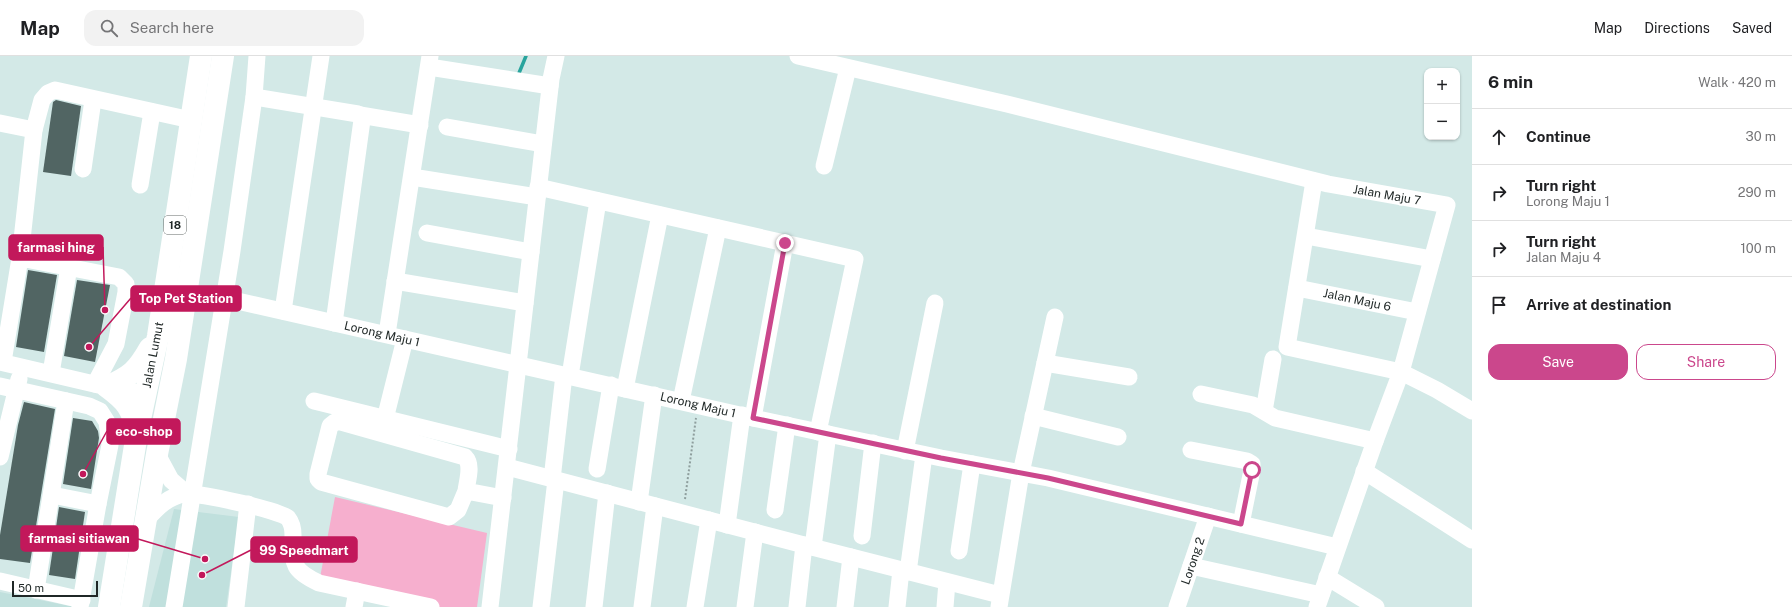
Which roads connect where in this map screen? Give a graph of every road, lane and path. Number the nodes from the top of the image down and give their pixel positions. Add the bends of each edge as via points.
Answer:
1 (223, 56) edge
2 (257, 56) edge
3 (321, 56) edge
4 (556, 56) edge
5 (798, 56) edge
6 (199, 58) edge
7 (430, 62) edge
8 (848, 68) junction
9 (550, 86) junction
10 (254, 97) junction
11 (93, 100) junction
12 (313, 106) junction
13 (152, 112) junction
14 (360, 116) junction
15 (191, 120) junction
16 (0, 123) edge
17 (420, 125) junction
18 (447, 127) dead end
19 (34, 130) junction
20 (543, 144) junction
21 (824, 166) dead end
22 (82, 169) dead end
23 (412, 177) junction
24 (1321, 183) junction
25 (140, 185) dead end
26 (538, 192) junction
27 (598, 201) junction
28 (660, 215) junction
29 (718, 228) junction
30 (426, 233) dead end
31 (1306, 236) junction
32 (785, 243) junction
33 (531, 252) junction
34 (20, 258) junction
35 (1432, 259) junction
36 (69, 267) junction
37 (395, 281) junction
38 (1297, 288) junction
39 (224, 298) junction
40 (525, 303) junction
41 (935, 303) dead end
42 (283, 311) junction
43 (1417, 312) junction
44 (1055, 317) dead end
45 (334, 323) junction
46 (387, 334) junction
47 (158, 336) junction
48 (405, 339) junction
49 (176, 359) junction
50 (1273, 359) dead end
51 (1, 362) edge
52 (1045, 363) junction
53 (518, 364) junction
54 (22, 367) junction
55 (1401, 372) junction
56 (51, 373) junction
57 (567, 376) junction
58 (1129, 377) dead end
59 (101, 385) junction
60 (0, 386) edge
61 (618, 387) junction
62 (16, 390) junction
63 (145, 394) junction
64 (1201, 394) dead end
65 (654, 395) junction
66 (66, 401) junction
67 (314, 401) dead end
68 (690, 403) junction
69 (1264, 411) junction
70 (1472, 411) edge
71 (1033, 416) junction
72 (748, 417) junction
73 (385, 419) junction
74 (787, 425) junction
75 (137, 433) junction
76 (823, 433) junction
77 (1118, 437) dead end
78 (1375, 441) junction
79 (873, 444) junction
80 (159, 445) junction
81 (509, 449) junction
82 (905, 450) junction
83 (1190, 450) dead end
84 (0, 453) edge
85 (924, 454) junction
86 (972, 464) junction
87 (507, 467) junction
88 (596, 469) dead end
89 (1364, 471) junction
90 (1020, 473) junction
91 (554, 479) junction
92 (466, 491) junction
93 (607, 493) junction
94 (189, 494) junction
95 (52, 495) junction
96 (504, 498) junction
97 (98, 504) junction
98 (248, 504) junction
99 (647, 504) junction
100 (775, 510) dead end
101 (683, 514) junction
102 (1208, 516) junction
103 (146, 520) junction
104 (709, 520) junction
105 (1241, 524) junction
106 (727, 525) junction
107 (755, 532) junction
108 (862, 536) dead end
109 (1472, 540) edge
110 (808, 546) junction
111 (1337, 547) junction
112 (959, 551) dead end
113 (851, 557) junction
114 (1191, 566) junction
115 (904, 571) junction
116 (1327, 577) junction
117 (136, 580) junction
118 (0, 581) edge
119 (947, 582) junction
120 (36, 590) junction
121 (356, 599) edge
122 (999, 601) edge
123 (1319, 601) edge
124 (81, 603) edge
125 (1181, 606) edge
126 (109, 607) edge
127 (126, 607) edge
128 (131, 607) edge
129 (174, 607) edge
130 (236, 607) edge
131 (431, 607) edge
132 (490, 607) edge
133 (541, 607) edge
134 (594, 607) edge
135 (642, 607) edge
136 (695, 607) edge
137 (745, 607) edge
138 (797, 607) edge
139 (845, 607) edge
140 (897, 607) edge
141 (945, 607) edge
142 (1376, 607) edge

1 - 49 main road, Jalan Lumut / 18
2 - 10 street
3 - 12 street
4 - 9 street
5 - 8 street, Jalan Maju 7
6 - 15 main road, Jalan Lumut / 18
7 - 9 street
7 - 17 street
8 - 21 street
8 - 24 street, Jalan Maju 7 via 1007,104
9 - 20 street
10 - 12 street
10 - 39 street
11 - 13 street
11 - 19 street via 55,90 48,93 42,100
11 - 22 street
12 - 14 street
12 - 42 street
13 - 15 street
13 - 25 street
14 - 17 street
14 - 45 street via 362,120
15 - 47 main road, Jalan Lumut / 18
16 - 19 street
17 - 23 street
18 - 20 street
19 - 34 street
20 - 26 street
23 - 26 street
23 - 37 street
24 - 31 street
24 - 35 street, Jalan Maju 7 via 1447,205
26 - 27 street
26 - 33 street
27 - 28 street
27 - 57 street
28 - 29 street
28 - 61 street
29 - 32 street
29 - 68 street
30 - 33 street
31 - 35 street
31 - 38 street
32 - 72 street
32 - 76 street via 855,259
33 - 40 street
34 - 36 street
34 - 51 street
35 - 43 street
36 - 56 street
36 - 59 street via 119,277 126,284 116,344
37 - 40 street
37 - 46 street
38 - 43 street, Jalan Maju 6
38 - 55 street via 1287,347
39 - 42 street, Lorong Maju 1
39 - 94 street
40 - 53 street
41 - 82 street
42 - 45 street, Lorong Maju 1
43 - 55 street
44 - 52 street
45 - 46 street, Lorong Maju 1
46 - 48 street, Lorong Maju 1
47 - 59 main road via 131,375
47 - 63 main road, Jalan Lumut / 18
48 - 53 street, Lorong Maju 1
48 - 73 street
49 - 63 main road via 163,382
49 - 80 main road, Jalan Lumut / 18
50 - 69 street
51 - 54 street
52 - 58 street
52 - 71 street
53 - 57 street, Lorong Maju 1
53 - 81 street
54 - 56 street
54 - 62 street
55 - 70 street
55 - 78 street
56 - 59 street
57 - 61 street, Lorong Maju 1
57 - 91 street
59 - 63 street
59 - 75 main road via 129,406
60 - 62 street
61 - 65 street, Lorong Maju 1
61 - 88 street
62 - 66 street
62 - 84 street
63 - 75 main road, Jalan Lumut / 18
63 - 80 main road via 155,406 160,422
64 - 69 street via 1253,405
65 - 68 street, Lorong Maju 1
65 - 99 street
66 - 95 street
66 - 97 street via 100,411 107,422 110,444
67 - 73 street
68 - 72 street, Lorong Maju 1
68 - 101 path
69 - 78 street via 1275,418
71 - 77 street
71 - 90 street
72 - 74 street, Lorong Maju 1
72 - 106 street
73 - 81 street
74 - 76 street, Lorong Maju 1
74 - 100 street
75 - 126 main road, Jalan Lumut / 18
76 - 79 street, Lorong Maju 1
76 - 110 street
78 - 89 street
79 - 82 street, Lorong Maju 1
79 - 108 street
80 - 94 street via 171,480
80 - 103 main road, Jalan Lumut / 18
81 - 87 street
82 - 85 street, Lorong Maju 1
83 - 105 street via 1252,464
85 - 86 street, Lorong Maju 1
85 - 115 street
86 - 90 street, Lorong Maju 1
86 - 112 street
87 - 91 street
87 - 96 street
89 - 109 street
89 - 111 street
90 - 102 street, Lorong Maju 1
90 - 122 street
91 - 93 street
91 - 133 street
92 - 92 street via 469,468 465,457 341,422 335,422 330,426 318,474 321,482 449,517 458,510
92 - 96 street
93 - 99 street
93 - 134 street
94 - 98 street
94 - 103 street via 165,501
94 - 129 street
95 - 97 street
95 - 120 street
96 - 132 street
97 - 124 street
98 - 121 street via 288,516 292,525 294,560 303,576
98 - 130 street
99 - 101 street
99 - 135 street
101 - 104 street
102 - 105 street, Lorong Maju 1
102 - 114 street, Lorong 2
103 - 117 main road, Jalan Lumut / 18
104 - 106 street
104 - 136 street
105 - 111 street, Lorong Maju 1
106 - 107 street
107 - 110 street
107 - 137 street
110 - 113 street
110 - 138 street
111 - 116 street
113 - 115 street
113 - 139 street
114 - 123 street
114 - 125 street, Lorong 2
115 - 119 street
115 - 140 street
116 - 123 street
116 - 142 street
117 - 127 main road via 133,595
117 - 128 main road, Jalan Lumut / 18
118 - 120 street
119 - 122 street
119 - 141 street
120 - 124 street
121 - 131 street

